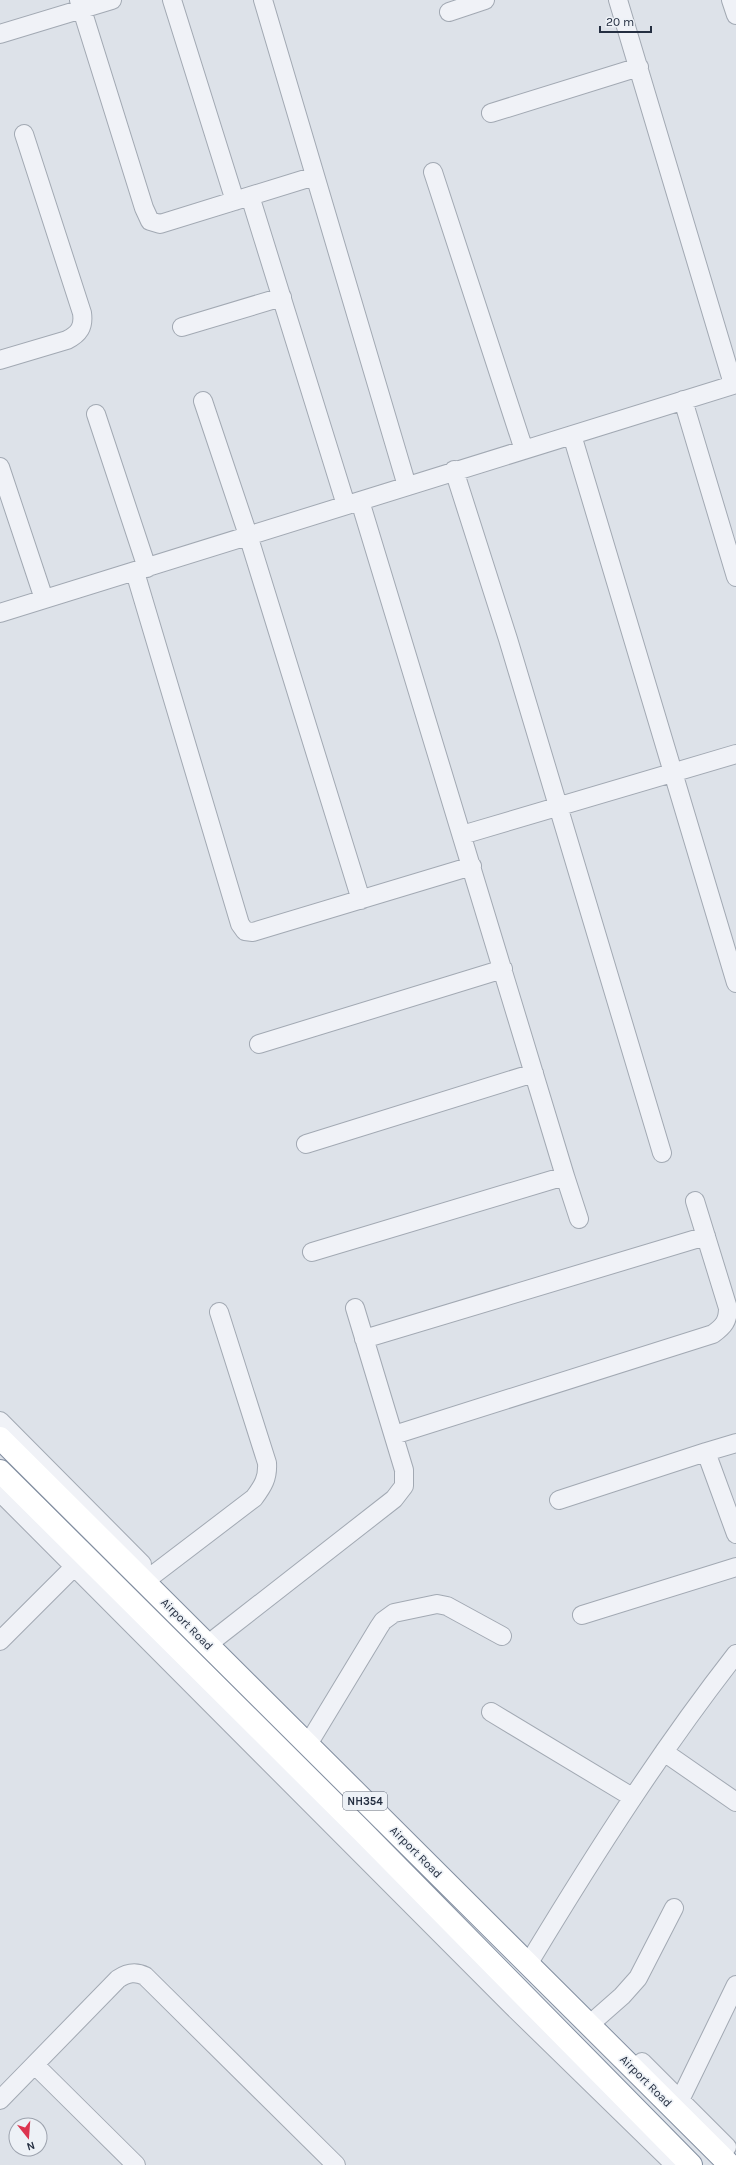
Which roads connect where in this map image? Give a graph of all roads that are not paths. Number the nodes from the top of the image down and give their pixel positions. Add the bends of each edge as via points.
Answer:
1 (112, 0) edge
2 (172, 0) edge
3 (263, 0) edge
4 (485, 0) edge
5 (618, 0) edge
6 (731, 0) edge
7 (81, 5) edge
8 (449, 12) dead end
9 (736, 15) edge
10 (0, 34) edge
11 (639, 67) junction
12 (491, 113) dead end
13 (24, 134) dead end
14 (433, 172) dead end
15 (315, 176) junction
16 (243, 198) junction
17 (282, 297) junction
18 (182, 327) dead end
19 (0, 360) edge
20 (735, 384) edge
21 (683, 400) junction
22 (203, 401) dead end
23 (96, 414) dead end
24 (572, 435) junction
25 (524, 450) junction
26 (0, 467) edge
27 (454, 470) junction
28 (407, 486) junction
29 (353, 503) junction
30 (248, 535) junction
31 (141, 570) junction
32 (736, 577) edge
33 (44, 599) junction
34 (0, 613) edge
35 (736, 754) edge
36 (671, 772) junction
37 (558, 806) junction
38 (462, 835) junction
39 (472, 866) junction
40 (361, 900) junction
41 (503, 968) junction
42 (736, 983) edge
43 (259, 1044) dead end
44 (534, 1073) junction
45 (306, 1144) dead end
46 (662, 1153) dead end
47 (566, 1176) junction
48 (696, 1201) dead end
49 (580, 1219) dead end
50 (706, 1236) junction
51 (312, 1252) dead end
52 (355, 1308) dead end
53 (219, 1312) dead end
54 (364, 1339) junction
55 (0, 1421) edge
56 (394, 1435) junction
57 (0, 1438) edge
58 (736, 1443) edge
59 (706, 1452) junction
60 (0, 1471) edge
61 (0, 1492) edge
62 (559, 1500) dead end
63 (736, 1534) edge
64 (80, 1561) junction
65 (736, 1567) edge
66 (153, 1575) junction
67 (582, 1615) dead end
68 (502, 1636) dead end
69 (216, 1638) junction
70 (0, 1641) edge
71 (736, 1654) edge
72 (491, 1712) dead end
73 (312, 1736) junction
74 (664, 1752) junction
75 (632, 1797) junction
76 (736, 1802) edge
77 (674, 1908) dead end
78 (533, 1956) junction
79 (736, 1985) edge
80 (597, 2018) junction
81 (35, 2065) junction
82 (0, 2100) edge
83 (677, 2105) junction
84 (658, 2140) junction
85 (736, 2156) edge
86 (136, 2165) edge
87 (336, 2165) edge
88 (675, 2165) edge
89 (691, 2165) edge
90 (730, 2165) edge

1 - 7 street
2 - 16 street
3 - 15 street
4 - 8 street
5 - 11 street
6 - 9 street
7 - 10 street
7 - 16 street via 150,222 160,224
11 - 12 street
11 - 20 street
13 - 19 street via 83,322 76,336
14 - 25 street
15 - 16 street
15 - 28 street
16 - 17 street
17 - 18 street
17 - 29 street
20 - 21 street
21 - 24 street
21 - 32 street
22 - 30 street
23 - 31 street
24 - 25 street
24 - 36 street
25 - 27 street
26 - 33 street
27 - 28 street
27 - 37 street
28 - 29 street
29 - 30 street
29 - 38 street
30 - 31 street
30 - 40 street
31 - 33 street
31 - 40 street via 242,928 253,932
33 - 34 street
35 - 36 street
36 - 37 street
36 - 42 street
37 - 38 street
37 - 46 street
38 - 39 street
39 - 40 street
39 - 41 street
41 - 43 street
41 - 44 street
44 - 45 street
44 - 47 street
47 - 49 street
47 - 51 street
48 - 50 street
50 - 54 street
50 - 56 street via 728,1308 728,1318 723,1327 713,1334
52 - 54 street
53 - 66 street via 268,1473 254,1498
54 - 56 street
55 - 66 street
56 - 69 street via 405,1478 400,1493
57 - 83 highway, Airport Road / NH354
58 - 59 street
59 - 62 street
59 - 63 street
60 - 64 highway, Airport Road / NH354
61 - 64 street
64 - 70 street
64 - 84 highway, Airport Road / NH354 via 361,1830
65 - 67 street
66 - 69 street
68 - 73 street via 442,1604 426,1605 389,1616 378,1627
69 - 73 street
71 - 74 street
72 - 75 street
73 - 78 street
74 - 75 street
74 - 76 street
75 - 78 street
77 - 80 street via 638,1978
78 - 80 street
79 - 83 street
80 - 83 street
81 - 82 street
81 - 86 street
81 - 87 street via 118,1979 138,1972 145,1976
83 - 84 highway
83 - 85 street
83 - 90 highway, Airport Road / NH354
84 - 88 street
84 - 89 highway, Airport Road / NH354

